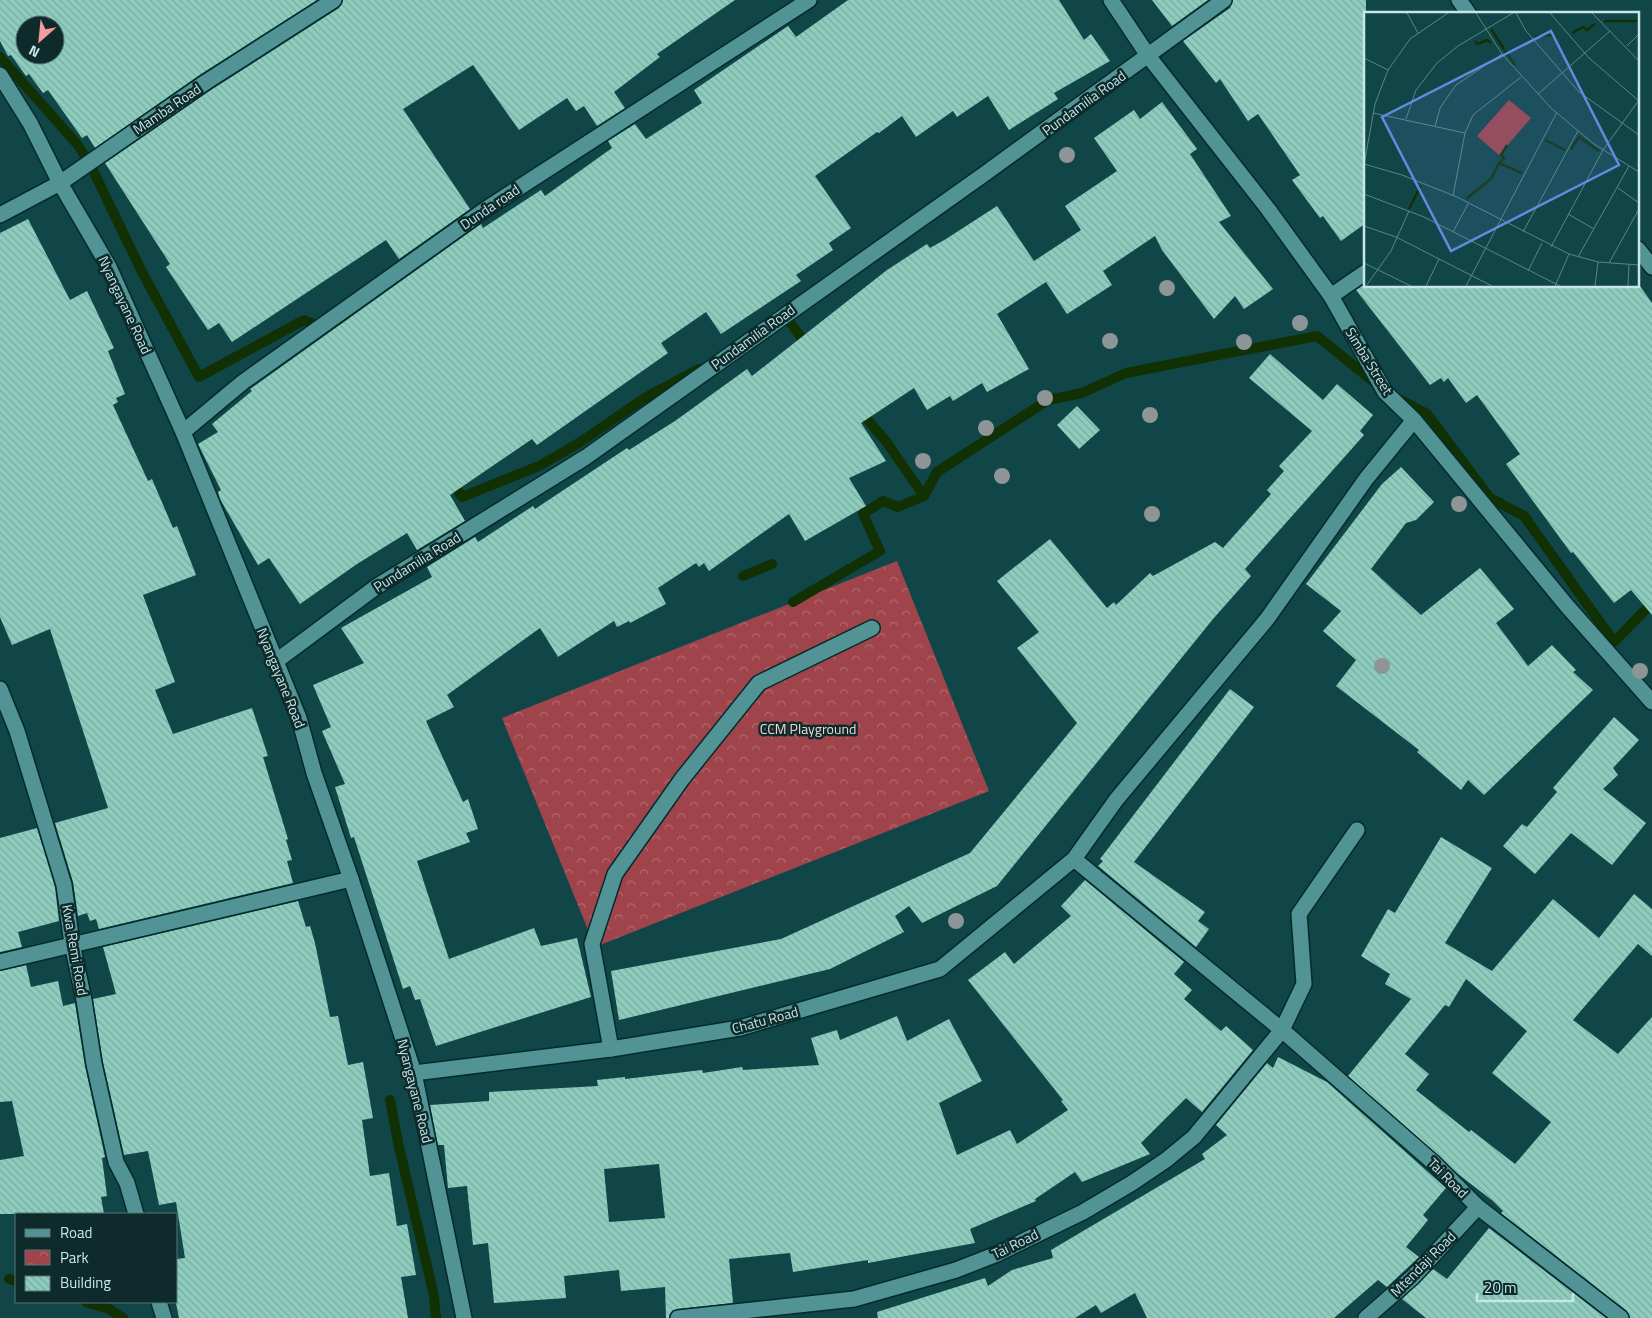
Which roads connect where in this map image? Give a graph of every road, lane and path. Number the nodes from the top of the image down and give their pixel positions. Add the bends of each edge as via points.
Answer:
1 (334, 0) edge
2 (809, 0) edge
3 (1111, 0) edge
4 (1224, 0) edge
5 (1459, 0) edge
6 (1468, 12) edge
7 (1149, 57) junction
8 (0, 75) edge
9 (60, 183) junction
10 (0, 215) edge
11 (1640, 251) edge
12 (1652, 267) edge
13 (1364, 273) edge
14 (1331, 296) junction
15 (1414, 420) junction
16 (183, 432) junction
17 (872, 628) dead end
18 (275, 662) junction
19 (0, 689) edge
20 (1652, 702) edge
21 (1357, 830) dead end
22 (1074, 860) junction
23 (351, 879) junction
24 (72, 944) junction
25 (0, 962) edge
26 (1282, 1030) junction
27 (610, 1049) junction
28 (414, 1074) junction
29 (1478, 1207) junction
30 (136, 1213) edge
31 (160, 1303) edge
32 (164, 1318) edge
33 (464, 1318) edge
34 (678, 1318) edge
35 (1366, 1318) edge
36 (1621, 1318) edge

1 - 9 street, Mamba Road via 206,82
2 - 16 street, Dunda road via 470,220 243,382
3 - 7 street, Simba Street
4 - 7 street, Pundamilia Road
5 - 6 street
7 - 14 street, Simba Street via 1268,209
7 - 18 street, Pundamilia Road via 586,457 376,587
8 - 9 street, Nyangayane Road via 30,123
9 - 10 street, Mamba Road
9 - 16 street, Nyangayane Road via 109,267
11 - 12 street
13 - 14 street
14 - 15 street, Simba Street via 1386,392
15 - 20 street, Simba Street via 1566,606
15 - 22 street, Chatu Road via 1366,478 1267,619 1116,800
16 - 18 street, Nyangayane Road
17 - 27 street via 759,683 682,779 615,874 592,944
18 - 23 street, Nyangayane Road via 299,718 314,773
19 - 24 street, Kwa Remi Road via 53,842 64,884
21 - 26 street via 1300,914 1304,984
22 - 26 street, Tai Road
22 - 27 street, Chatu Road via 940,969 740,1028
23 - 24 street
23 - 28 street, Nyangayane Road
24 - 25 street
24 - 30 street, Kwa Remi Road via 116,1162 127,1182
26 - 29 street, Tai Road via 1435,1164
26 - 34 street, Tai Road via 1194,1137 1166,1160 1083,1212 997,1254 916,1283 854,1299
27 - 28 street, Chatu Road
28 - 33 street, Nyangayane Road
29 - 35 street, Mtendaji Road via 1413,1277
29 - 36 street, Tai Road
31 - 32 street

